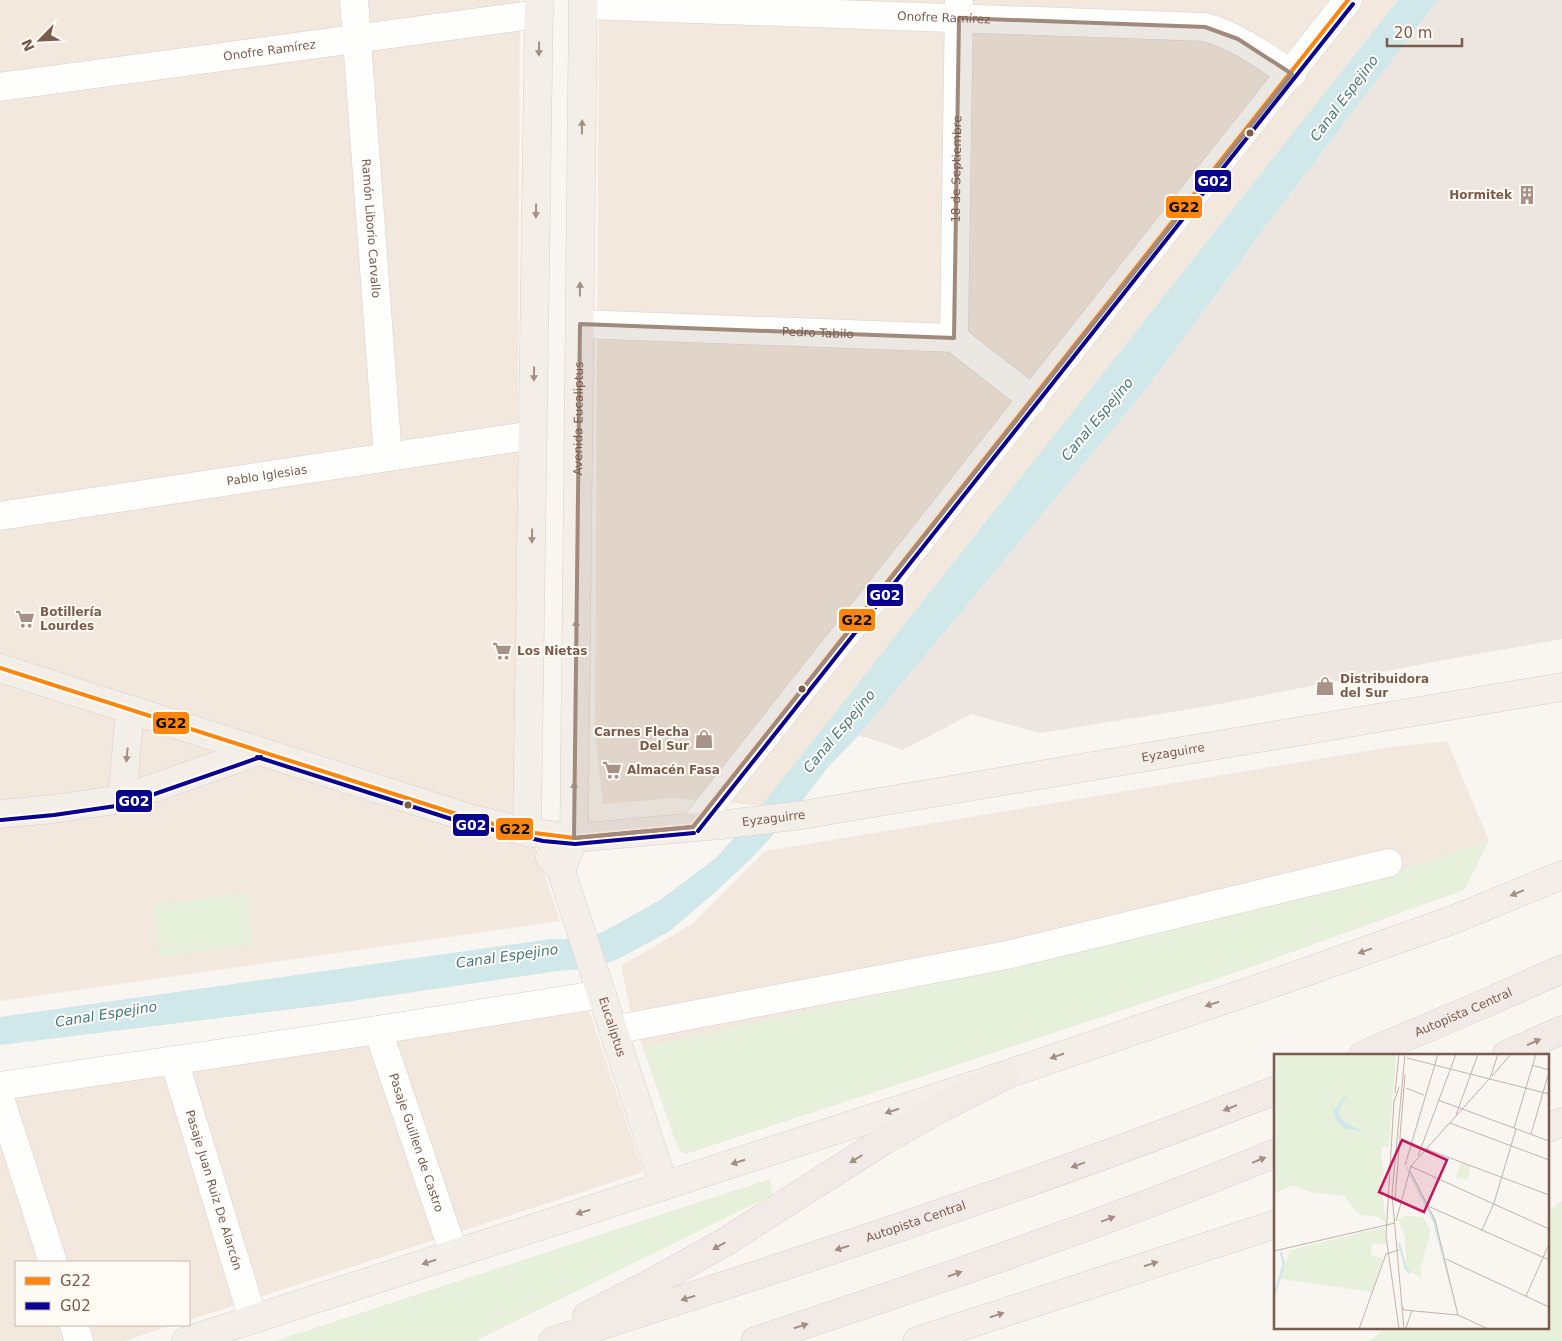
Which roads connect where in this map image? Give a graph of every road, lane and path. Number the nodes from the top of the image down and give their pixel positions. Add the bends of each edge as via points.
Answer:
1 (354, 0) edge
2 (1348, 0) edge
3 (583, 2) edge
4 (539, 7) edge
5 (959, 9) edge
6 (357, 38) junction
7 (1292, 74) junction
8 (0, 87) edge
9 (580, 324) junction
10 (954, 338) junction
11 (1033, 400) junction
12 (533, 435) junction
13 (388, 457) junction
14 (0, 516) edge
15 (0, 668) edge
16 (1562, 687) edge
17 (130, 710) junction
18 (258, 751) junction
19 (122, 799) junction
20 (0, 814) edge
21 (693, 828) junction
22 (527, 832) junction
23 (574, 838) junction
24 (1388, 863) dead end
25 (562, 870) junction
26 (1562, 874) edge
27 (1562, 969) edge
28 (599, 985) junction
29 (378, 1030) junction
30 (613, 1030) junction
31 (1562, 1030) edge
32 (1365, 1054) edge
33 (1508, 1054) edge
34 (174, 1060) junction
35 (1005, 1075) junction
36 (0, 1086) edge
37 (1274, 1091) edge
38 (0, 1098) edge
39 (1562, 1122) edge
40 (1550, 1127) edge
41 (1274, 1154) edge
42 (664, 1186) junction
43 (1274, 1225) edge
44 (454, 1254) junction
45 (53, 1261) edge
46 (253, 1319) junction
47 (74, 1326) edge
48 (79, 1341) edge
49 (186, 1341) edge
50 (534, 1341) edge
51 (553, 1341) edge
52 (755, 1341) edge
53 (917, 1341) edge

1 - 6 street, Ramón Liborio Carvallo
2 - 7 street
3 - 5 street, Onofre Ramírez
9 -> 3 main road, Avenida Eucaliptus
4 - 6 street, Onofre Ramírez
4 -> 12 main road
5 - 7 street, Onofre Ramírez via 1205,26 1238,39
5 - 10 street, 18 de Septiembre
6 - 8 street, Onofre Ramírez
6 - 13 street, Ramón Liborio Carvallo
7 - 11 street
9 - 10 street, Pedro Tabilo
23 -> 9 main road, Avenida Eucaliptus
10 - 11 street
11 - 21 street
12 - 13 street, Pablo Iglesias
12 -> 22 main road
13 - 14 street, Pablo Iglesias
15 - 17 main road, Eyzaguirre
16 - 21 main road, Eyzaguirre via 802,815
17 - 18 main road, Eyzaguirre
17 -> 19 main road
18 - 19 main road
18 - 22 main road, Eyzaguirre via 469,818
19 - 20 main road
21 - 23 main road, Eyzaguirre
22 - 23 main road, Eyzaguirre
22 - 25 main road, Eucaliptus
23 - 25 main road
24 - 30 street via 1007,955
25 - 28 main road, Eucaliptus
26 -> 35 main road via 1455,919 1303,974
27 - 32 highway, Autopista Central
28 - 29 street
28 - 30 main road, Eucaliptus
29 - 34 street
29 - 44 street, Pasaje Guillen de Castro
30 - 42 main road, Eucaliptus
33 -> 31 highway
34 - 36 street
34 - 46 street, Pasaje Juan Ruiz De Alarcón
35 -> 42 main road
35 -> 50 highway via 883,1142 686,1265
37 -> 51 highway, Autopista Central via 1047,1177 912,1224
38 - 45 street
39 - 40 main road
52 -> 41 highway via 987,1263
42 -> 44 main road
53 -> 43 main road
44 -> 46 main road
46 - 49 main road
47 - 48 street

